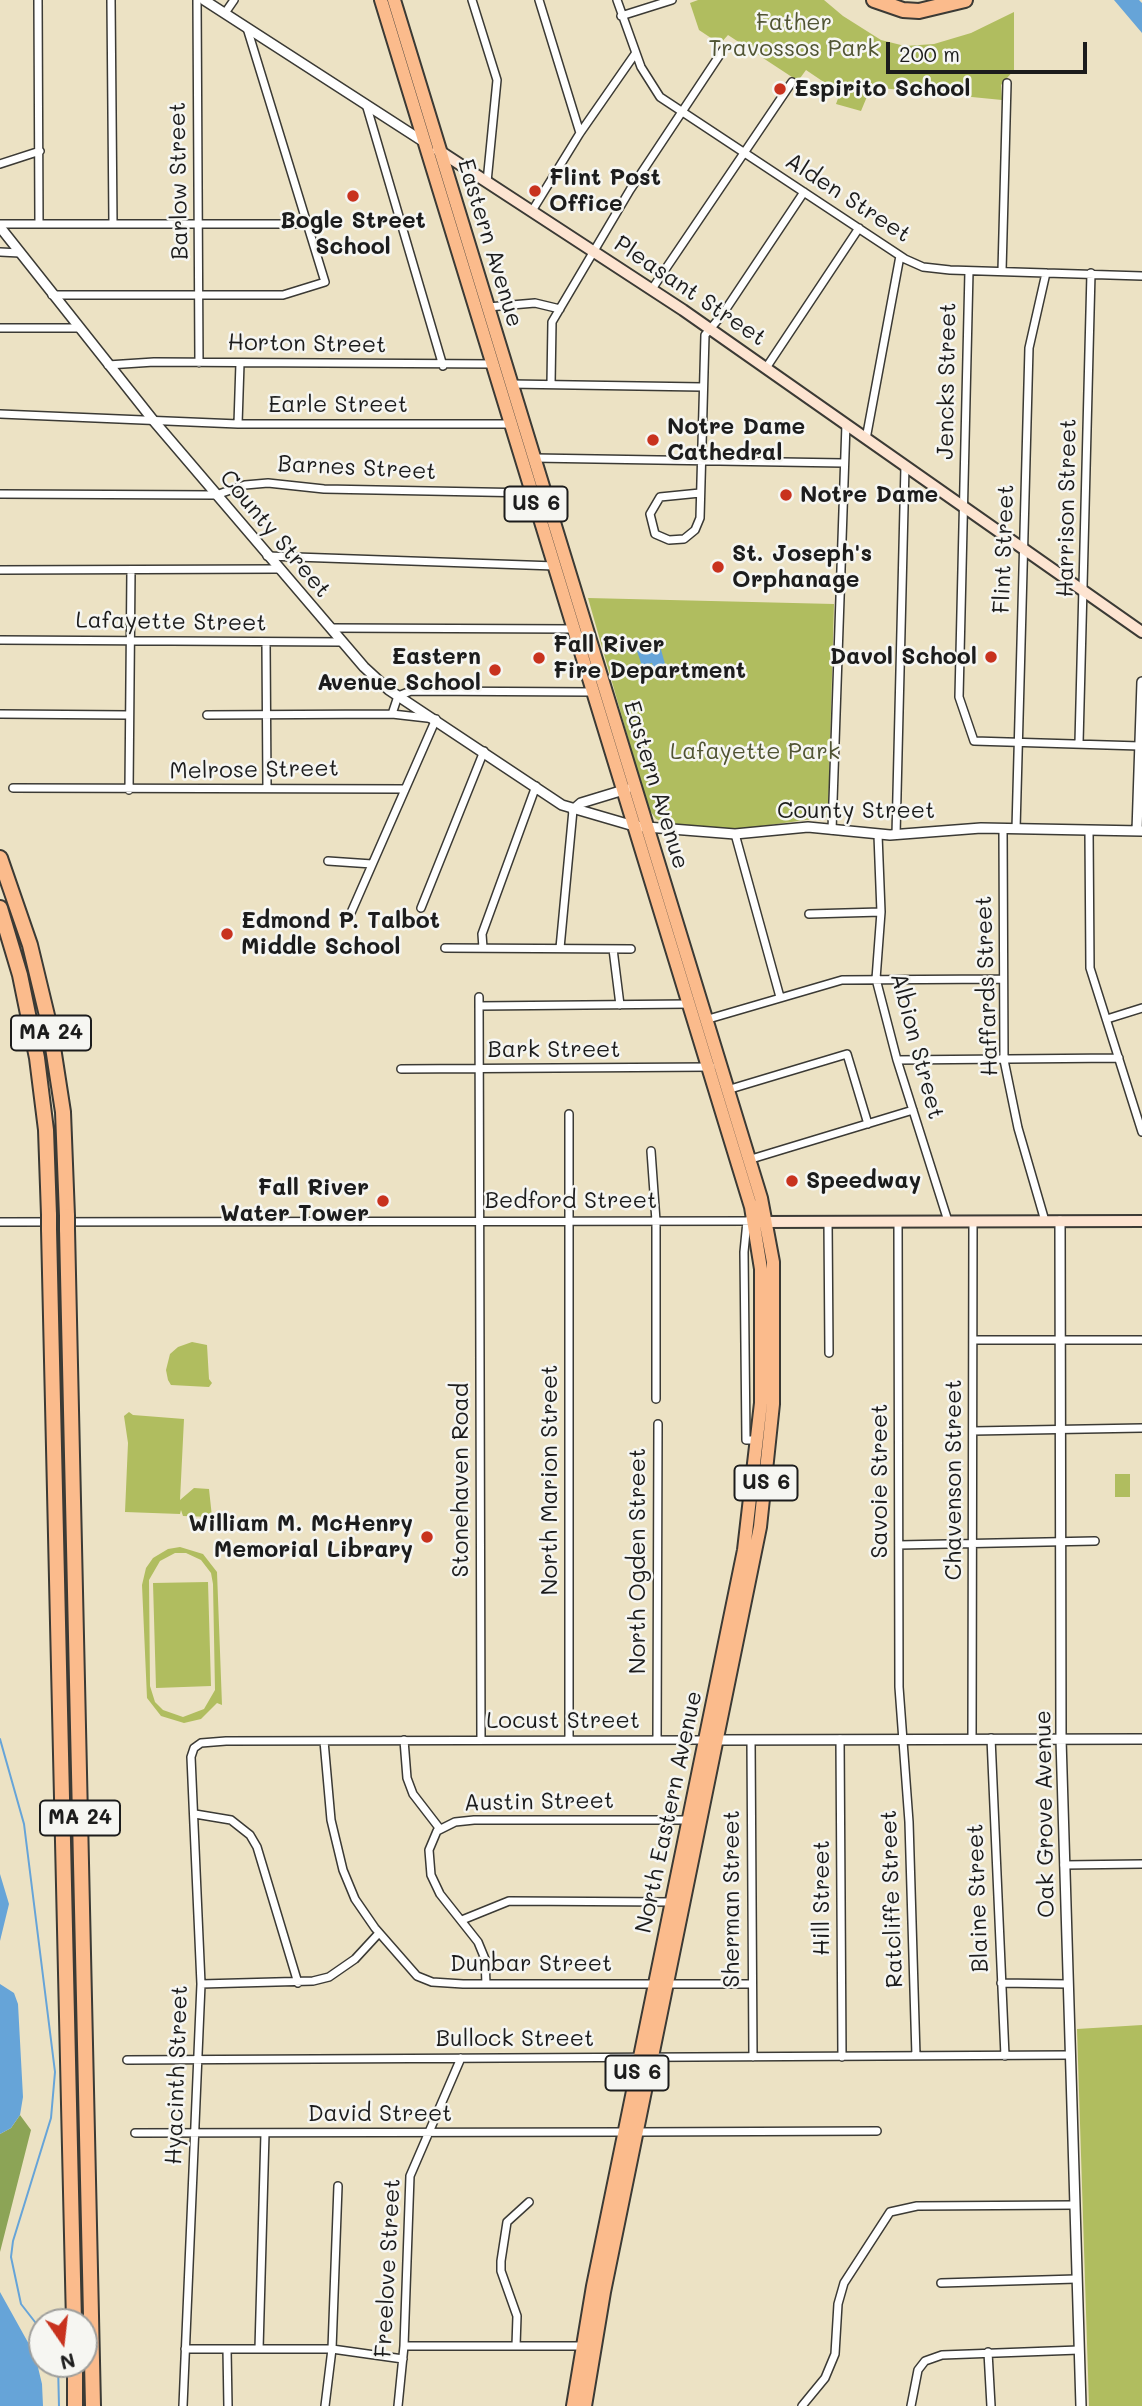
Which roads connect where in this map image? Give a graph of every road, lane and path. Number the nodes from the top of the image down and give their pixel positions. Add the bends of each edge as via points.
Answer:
1 (38, 0) edge
2 (111, 0) edge
3 (197, 0) edge
4 (204, 0) edge
5 (234, 0) edge
6 (381, 0) edge
7 (394, 0) edge
8 (472, 0) edge
9 (539, 0) edge
10 (617, 0) edge
11 (672, 0) edge
12 (874, 0) edge
13 (965, 0) edge
14 (225, 13) junction
15 (621, 16) junction
16 (247, 28) junction
17 (723, 50) dead end
18 (635, 54) junction
19 (792, 82) dead end
20 (1007, 83) dead end
21 (366, 104) junction
22 (682, 111) junction
23 (580, 133) junction
24 (424, 142) junction
25 (40, 151) junction
26 (440, 152) junction
27 (742, 152) junction
28 (0, 164) edge
29 (487, 182) junction
30 (804, 192) junction
31 (532, 211) junction
32 (39, 222) junction
33 (113, 223) junction
34 (197, 223) junction
35 (0, 225) edge
36 (306, 225) junction
37 (859, 228) junction
38 (594, 251) junction
39 (0, 253) edge
40 (20, 253) junction
41 (900, 256) junction
42 (969, 271) junction
43 (1002, 271) junction
44 (1046, 273) junction
45 (1091, 273) junction
46 (1142, 276) edge
47 (652, 289) junction
48 (52, 295) junction
49 (200, 295) junction
50 (488, 307) junction
51 (560, 309) junction
52 (0, 328) edge
53 (78, 328) junction
54 (710, 329) junction
55 (200, 363) junction
56 (240, 363) junction
57 (499, 363) junction
58 (108, 365) junction
59 (443, 366) junction
60 (766, 368) junction
61 (551, 384) junction
62 (506, 385) junction
63 (702, 387) junction
64 (0, 414) edge
65 (153, 420) junction
66 (517, 423) junction
67 (238, 424) junction
68 (846, 424) junction
69 (866, 439) junction
70 (528, 459) junction
71 (700, 460) junction
72 (843, 463) junction
73 (905, 466) junction
74 (700, 493) junction
75 (0, 494) edge
76 (539, 494) junction
77 (216, 495) junction
78 (965, 508) junction
79 (1022, 548) junction
80 (266, 556) junction
81 (555, 566) junction
82 (278, 569) junction
83 (0, 570) edge
84 (131, 570) junction
85 (1084, 592) junction
86 (330, 628) junction
87 (574, 629) junction
88 (1142, 632) edge
89 (0, 640) edge
90 (129, 642) junction
91 (342, 642) junction
92 (266, 643) junction
93 (1142, 682) edge
94 (594, 692) junction
95 (398, 696) junction
96 (0, 714) edge
97 (392, 714) junction
98 (129, 715) junction
99 (207, 715) dead end
100 (266, 715) junction
101 (436, 719) junction
102 (1141, 740) edge
103 (1018, 741) junction
104 (1079, 743) junction
105 (484, 751) junction
106 (536, 786) junction
107 (13, 788) dead end
108 (267, 788) junction
109 (629, 788) junction
110 (404, 789) junction
111 (130, 790) junction
112 (1140, 798) edge
113 (573, 810) junction
114 (635, 826) junction
115 (648, 828) junction
116 (1003, 829) junction
117 (1016, 829) junction
118 (832, 830) junction
119 (1089, 831) junction
120 (1140, 831) edge
121 (735, 834) junction
122 (878, 835) junction
123 (896, 835) junction
124 (0, 858) edge
125 (328, 861) dead end
126 (372, 864) junction
127 (0, 908) edge
128 (421, 908) dead end
129 (881, 912) junction
130 (810, 914) dead end
131 (350, 915) dead end
132 (445, 947) dead end
133 (483, 948) junction
134 (560, 948) junction
135 (613, 949) junction
136 (631, 949) dead end
137 (876, 979) junction
138 (1002, 979) junction
139 (780, 997) junction
140 (695, 1003) junction
141 (620, 1005) junction
142 (1142, 1008) edge
143 (1108, 1019) junction
144 (700, 1021) junction
145 (1119, 1058) junction
146 (897, 1060) junction
147 (1004, 1060) junction
148 (714, 1066) junction
149 (401, 1069) dead end
150 (481, 1070) junction
151 (722, 1092) junction
152 (913, 1110) junction
153 (569, 1114) dead end
154 (868, 1124) junction
155 (1142, 1132) edge
156 (651, 1151) dead end
157 (743, 1162) junction
158 (569, 1221) junction
159 (948, 1221) junction
160 (973, 1221) junction
161 (1045, 1221) junction
162 (1060, 1221) junction
163 (0, 1222) edge
164 (482, 1222) junction
165 (656, 1222) junction
166 (757, 1222) junction
167 (828, 1222) junction
168 (898, 1222) junction
169 (1142, 1222) edge
170 (973, 1340) junction
171 (1059, 1340) junction
172 (1142, 1340) edge
173 (829, 1353) dead end
174 (656, 1399) dead end
175 (1142, 1420) edge
176 (658, 1424) dead end
177 (1058, 1428) junction
178 (1142, 1429) edge
179 (973, 1431) junction
180 (1096, 1541) dead end
181 (1059, 1542) junction
182 (973, 1544) junction
183 (899, 1545) junction
184 (972, 1738) junction
185 (991, 1738) junction
186 (481, 1739) junction
187 (840, 1739) junction
188 (1061, 1739) junction
189 (1142, 1739) edge
190 (404, 1740) junction
191 (569, 1740) junction
192 (657, 1740) junction
193 (711, 1740) junction
194 (751, 1740) junction
195 (905, 1740) junction
196 (324, 1741) junction
197 (195, 1747) joint
198 (195, 1814) junction
199 (689, 1820) junction
200 (440, 1829) junction
201 (1142, 1864) edge
202 (1065, 1865) junction
203 (672, 1902) junction
204 (462, 1920) junction
205 (379, 1933) junction
206 (298, 1983) junction
207 (1000, 1983) junction
208 (201, 1984) junction
209 (486, 1984) junction
210 (661, 1984) junction
211 (752, 1984) junction
212 (1068, 1984) junction
213 (1070, 2055) junction
214 (916, 2056) junction
215 (1005, 2056) junction
216 (753, 2057) junction
217 (842, 2057) junction
218 (461, 2058) junction
219 (646, 2058) junction
220 (127, 2060) dead end
221 (197, 2060) junction
222 (877, 2131) dead end
223 (194, 2132) junction
224 (631, 2132) junction
225 (135, 2133) dead end
226 (265, 2133) junction
227 (428, 2133) junction
228 (338, 2186) dead end
229 (529, 2203) dead end
230 (1074, 2205) junction
231 (1076, 2279) junction
232 (941, 2283) dead end
233 (74, 2308) edge
234 (404, 2346) junction
235 (516, 2346) junction
236 (582, 2346) junction
237 (185, 2349) junction
238 (228, 2349) junction
239 (259, 2349) junction
240 (332, 2349) junction
241 (1079, 2350) junction
242 (988, 2353) junction
243 (403, 2359) junction
244 (75, 2378) edge
245 (75, 2406) edge
246 (93, 2406) edge
247 (183, 2406) edge
248 (228, 2406) edge
249 (325, 2406) edge
250 (398, 2406) edge
251 (573, 2406) edge
252 (585, 2406) edge
253 (802, 2406) edge
254 (911, 2406) edge
255 (991, 2406) edge
256 (1081, 2406) edge

1 - 25 street
2 - 33 street
3 - 34 street, Barlow Street
4 - 14 street, Pleasant Street
5 - 14 street
6 - 24 main road, Eastern Avenue / US 6
7 - 26 main road, Eastern Avenue / US 6
8 - 29 street via 497,80
9 - 23 street
10 - 15 street, Alden Street
11 - 15 street
12 - 13 highway via 919,11
14 - 16 street, Pleasant Street
15 - 18 street, Alden Street
16 - 21 street, Pleasant Street
16 - 36 street
17 - 22 street
18 - 22 street, Alden Street via 654,91
18 - 23 street
19 - 27 street
20 - 43 street
21 - 24 street, Pleasant Street
21 - 59 street
22 - 27 street, Alden Street
22 - 38 street
23 - 31 street
24 - 26 main road, Pleasant Street
24 - 57 main road, Eastern Avenue / US 6
25 - 28 street
25 - 32 street
26 - 29 main road, Pleasant Street
26 - 50 main road, Eastern Avenue / US 6
27 - 30 street, Alden Street
27 - 47 street
29 - 31 main road, Pleasant Street
30 - 37 street, Alden Street
30 - 54 street
31 - 38 main road, Pleasant Street
32 - 33 street
32 - 35 street
33 - 34 street
34 - 36 street
34 - 49 street, Barlow Street
35 - 40 street, County Street
36 - 49 street via 325,282 283,295
37 - 41 street, Alden Street
37 - 60 street
38 - 47 main road, Pleasant Street
38 - 51 street
39 - 40 street
40 - 48 street, County Street
41 - 42 street, Alden Street via 928,268
41 - 69 street
42 - 43 street, Alden Street
42 - 78 street, Jencks Street
43 - 44 street, Alden Street
44 - 45 street, Alden Street
44 - 79 street, Flint Street via 1029,348
45 - 46 street, Alden Street
45 - 85 street, Harrison Street
47 - 54 main road, Pleasant Street
48 - 49 street
48 - 53 street, County Street
49 - 55 street, Barlow Street
50 - 51 street via 534,303
50 - 57 main road, Eastern Avenue / US 6
51 - 61 street via 552,322
52 - 53 street
53 - 58 street, County Street
54 - 60 main road, Pleasant Street
54 - 63 street via 705,335
55 - 56 street, Horton Street
55 - 58 street, Horton Street
56 - 59 street, Horton Street
56 - 67 street
57 - 59 street, Horton Street
57 - 62 main road, Eastern Avenue / US 6
58 - 65 street, County Street
60 - 68 main road, Pleasant Street
61 - 62 street
61 - 63 street
62 - 66 main road, Eastern Avenue / US 6
63 - 71 street
64 - 65 street, Earle Street
65 - 67 street, Earle Street
65 - 77 street, County Street
66 - 67 street, Earle Street
66 - 70 main road, Eastern Avenue / US 6
68 - 69 main road, Pleasant Street
68 - 72 street
69 - 73 main road, Pleasant Street
70 - 71 street
70 - 76 main road, Eastern Avenue / US 6
71 - 72 street
71 - 74 street
72 - 118 street
73 - 78 main road, Pleasant Street
73 - 123 street
74 - 74 street via 660,497 650,514 655,534 669,540 690,536 700,518
75 - 77 street, Barnes Street
76 - 77 street, Barnes Street via 324,489 268,483
76 - 81 main road, Eastern Avenue / US 6
76 - 109 main road, Eastern Avenue / US 6
77 - 80 street, County Street
78 - 79 main road, Pleasant Street
78 - 103 street, Jencks Street via 959,697 974,741
79 - 85 main road, Pleasant Street
79 - 103 street, Flint Street
80 - 81 street
80 - 82 street, County Street
81 - 87 main road, Eastern Avenue / US 6
82 - 84 street
82 - 86 street, County Street
83 - 84 street
84 - 90 street
85 - 88 main road, Pleasant Street
85 - 104 street, Harrison Street
86 - 87 street
86 - 91 street, County Street
87 - 94 main road, Eastern Avenue / US 6
89 - 90 street, Lafayette Street
90 - 92 street, Lafayette Street
90 - 98 street
91 - 92 street, Lafayette Street
91 - 95 street, County Street
92 - 100 street
93 - 102 street
94 - 95 street via 415,691
94 - 109 main road, Eastern Avenue / US 6
95 - 97 street
95 - 101 street, County Street
96 - 98 street
97 - 100 street
97 - 101 street
98 - 111 street
99 - 100 street
100 - 108 street
101 - 105 street, County Street
101 - 110 street
102 - 104 street
102 - 112 street
103 - 104 street
103 - 117 street, Flint Street
105 - 106 street, County Street
105 - 128 street
106 - 113 street, County Street
106 - 133 street via 482,934
107 - 111 street, Melrose Street
108 - 110 street, Melrose Street
108 - 111 street, Melrose Street
109 - 113 street via 581,803
109 - 114 main road, Eastern Avenue / US 6
109 - 115 main road, Eastern Avenue / US 6
110 - 126 street
112 - 120 street
113 - 114 street, County Street
113 - 134 street
114 - 115 street, County Street
114 - 140 main road, Eastern Avenue / US 6
115 - 121 street, County Street
115 - 140 main road, Eastern Avenue / US 6
116 - 117 street, County Street
116 - 123 street, County Street
116 - 138 street, Haffards Street
117 - 119 street, County Street
118 - 121 street, County Street via 808,827
118 - 122 street, County Street
119 - 120 street, County Street
119 - 143 street via 1090,968
121 - 139 street
122 - 123 street, County Street
122 - 129 street, Albion Street
124 - 246 highway, MA 24 via 30,945 63,1112
125 - 126 street
126 - 131 street
127 - 233 highway, MA 24 via 20,975 46,1130
129 - 130 street
129 - 137 street, Albion Street
132 - 133 street
133 - 134 street
134 - 135 street
135 - 136 street
135 - 141 street
137 - 138 street
137 - 139 street via 830,982
137 - 146 street, Albion Street
138 - 147 street, Haffards Street
139 - 144 street
140 - 141 street
140 - 144 main road, Eastern Avenue / US 6
141 - 150 street, Stonehaven Road via 479,1002
142 - 143 street
143 - 145 street
144 - 148 main road, Eastern Avenue / US 6
145 - 147 street
145 - 155 street
146 - 147 street
146 - 152 street, Albion Street
147 - 161 street, Haffards Street
148 - 150 street, Bark Street
148 - 151 main road, Eastern Avenue / US 6
149 - 150 street, Bark Street
150 - 164 street, Stonehaven Road
151 - 154 street via 847,1054
151 - 157 main road, Eastern Avenue / US 6
152 - 154 street
152 - 159 street, Albion Street
153 - 158 street, North Marion Street
154 - 157 street
156 - 165 street
157 - 166 main road, Eastern Avenue / US 6
158 - 164 street, Bedford Street
158 - 165 street, Bedford Street
158 - 191 street, North Marion Street
159 - 160 main road, Bedford Street
159 - 168 main road, Bedford Street
160 - 161 main road, Bedford Street
160 - 170 street, Chavenson Street
161 - 162 main road, Bedford Street
162 - 169 main road, Bedford Street
162 - 171 street, Oak Grove Avenue
163 - 164 street, Bedford Street
164 - 186 street, Stonehaven Road
165 - 166 street, Bedford Street
165 - 174 street
166 - 167 main road, Bedford Street
166 - 193 main road, North Eastern Avenue / US 6 via 762,1311 758,1440
166 - 193 main road, North Eastern Avenue / US 6 via 774,1271 769,1454 758,1539
167 - 168 main road, Bedford Street
167 - 173 street
168 - 183 street, Savoie Street
170 - 171 street
170 - 179 street, Chavenson Street
171 - 172 street
171 - 177 street, Oak Grove Avenue
175 - 178 street
176 - 192 street, North Ogden Street
177 - 178 street
177 - 179 street
177 - 181 street, Oak Grove Avenue
179 - 182 street, Chavenson Street
180 - 181 street
181 - 182 street
181 - 188 street, Oak Grove Avenue
182 - 183 street
182 - 184 street, Chavenson Street
183 - 195 street, Savoie Street via 899,1687
184 - 185 street, Locust Street
184 - 195 street, Locust Street
185 - 188 street, Locust Street
185 - 207 street, Blaine Street
186 - 190 street, Locust Street
186 - 191 street, Locust Street
187 - 194 street, Locust Street
187 - 195 street, Locust Street
187 - 217 street, Hill Street
188 - 189 street, Locust Street
188 - 202 street, Oak Grove Avenue
190 - 196 street, Locust Street
190 - 200 street via 413,1794
191 - 192 street, Locust Street
192 - 193 street, Locust Street
193 - 194 street, Locust Street
193 - 199 main road, North Eastern Avenue / US 6
193 - 210 main road, North Eastern Avenue / US 6
194 - 211 street, Sherman Street
195 - 214 street, Ratcliffe Street
196 - 197 street, Locust Street via 226,1741
196 - 205 street, Dunbar Street via 331,1820 343,1870 355,1899
197 - 198 street, Hyacinth Street via 191,1757
198 - 206 street via 231,1820 250,1835
198 - 208 street, Hyacinth Street
199 - 200 street, Austin Street via 474,1820
199 - 203 main road, North Eastern Avenue / US 6
200 - 204 street, Austin Street via 429,1850 431,1875
201 - 202 street
202 - 212 street, Oak Grove Avenue
203 - 204 street via 509,1901
203 - 210 main road, North Eastern Avenue / US 6
204 - 209 street, Austin Street via 485,1959
205 - 206 street via 355,1959 329,1976
205 - 209 street, Dunbar Street via 417,1976 432,1982
206 - 208 street
207 - 212 street
207 - 215 street, Blaine Street
208 - 221 street, Hyacinth Street
209 - 210 street, Dunbar Street
210 - 211 street, Dunbar Street
210 - 219 main road, North Eastern Avenue / US 6
211 - 216 street, Sherman Street
212 - 213 street, Oak Grove Avenue
213 - 215 street, Bullock Street
213 - 230 street, Oak Grove Avenue
214 - 215 street, Bullock Street
214 - 217 street, Bullock Street
216 - 217 street, Bullock Street
216 - 219 street, Bullock Street
218 - 219 street, Bullock Street
218 - 221 street, Bullock Street
218 - 227 street, Freelove Street
219 - 224 main road, North Eastern Avenue / US 6
220 - 221 street, Bullock Street
221 - 223 street, Hyacinth Street
222 - 224 street, David Street
223 - 225 street, David Street
223 - 226 street, David Street
223 - 237 street, Hyacinth Street
224 - 227 street, David Street
224 - 236 main road, North Eastern Avenue / US 6
224 - 252 main road, North Eastern Avenue / US 6
226 - 227 street, David Street
226 - 239 street
227 - 234 street, Freelove Street via 410,2176
228 - 240 street
229 - 235 street via 508,2222 500,2261 517,2316
230 - 231 street, Oak Grove Avenue
230 - 253 street via 918,2206 890,2212 844,2283 835,2351 825,2378
231 - 232 street
231 - 241 street, Oak Grove Avenue
234 - 235 street
234 - 243 street, Freelove Street
235 - 236 street
236 - 251 main road, North Eastern Avenue / US 6
237 - 238 street
237 - 247 street, Hyacinth Street
238 - 239 street
238 - 248 street
239 - 240 street
240 - 243 street
240 - 249 street
241 - 242 street
241 - 256 street, Oak Grove Avenue
242 - 254 street via 942,2355 925,2361 918,2370
242 - 255 street
243 - 250 street, Freelove Street
244 - 245 highway

